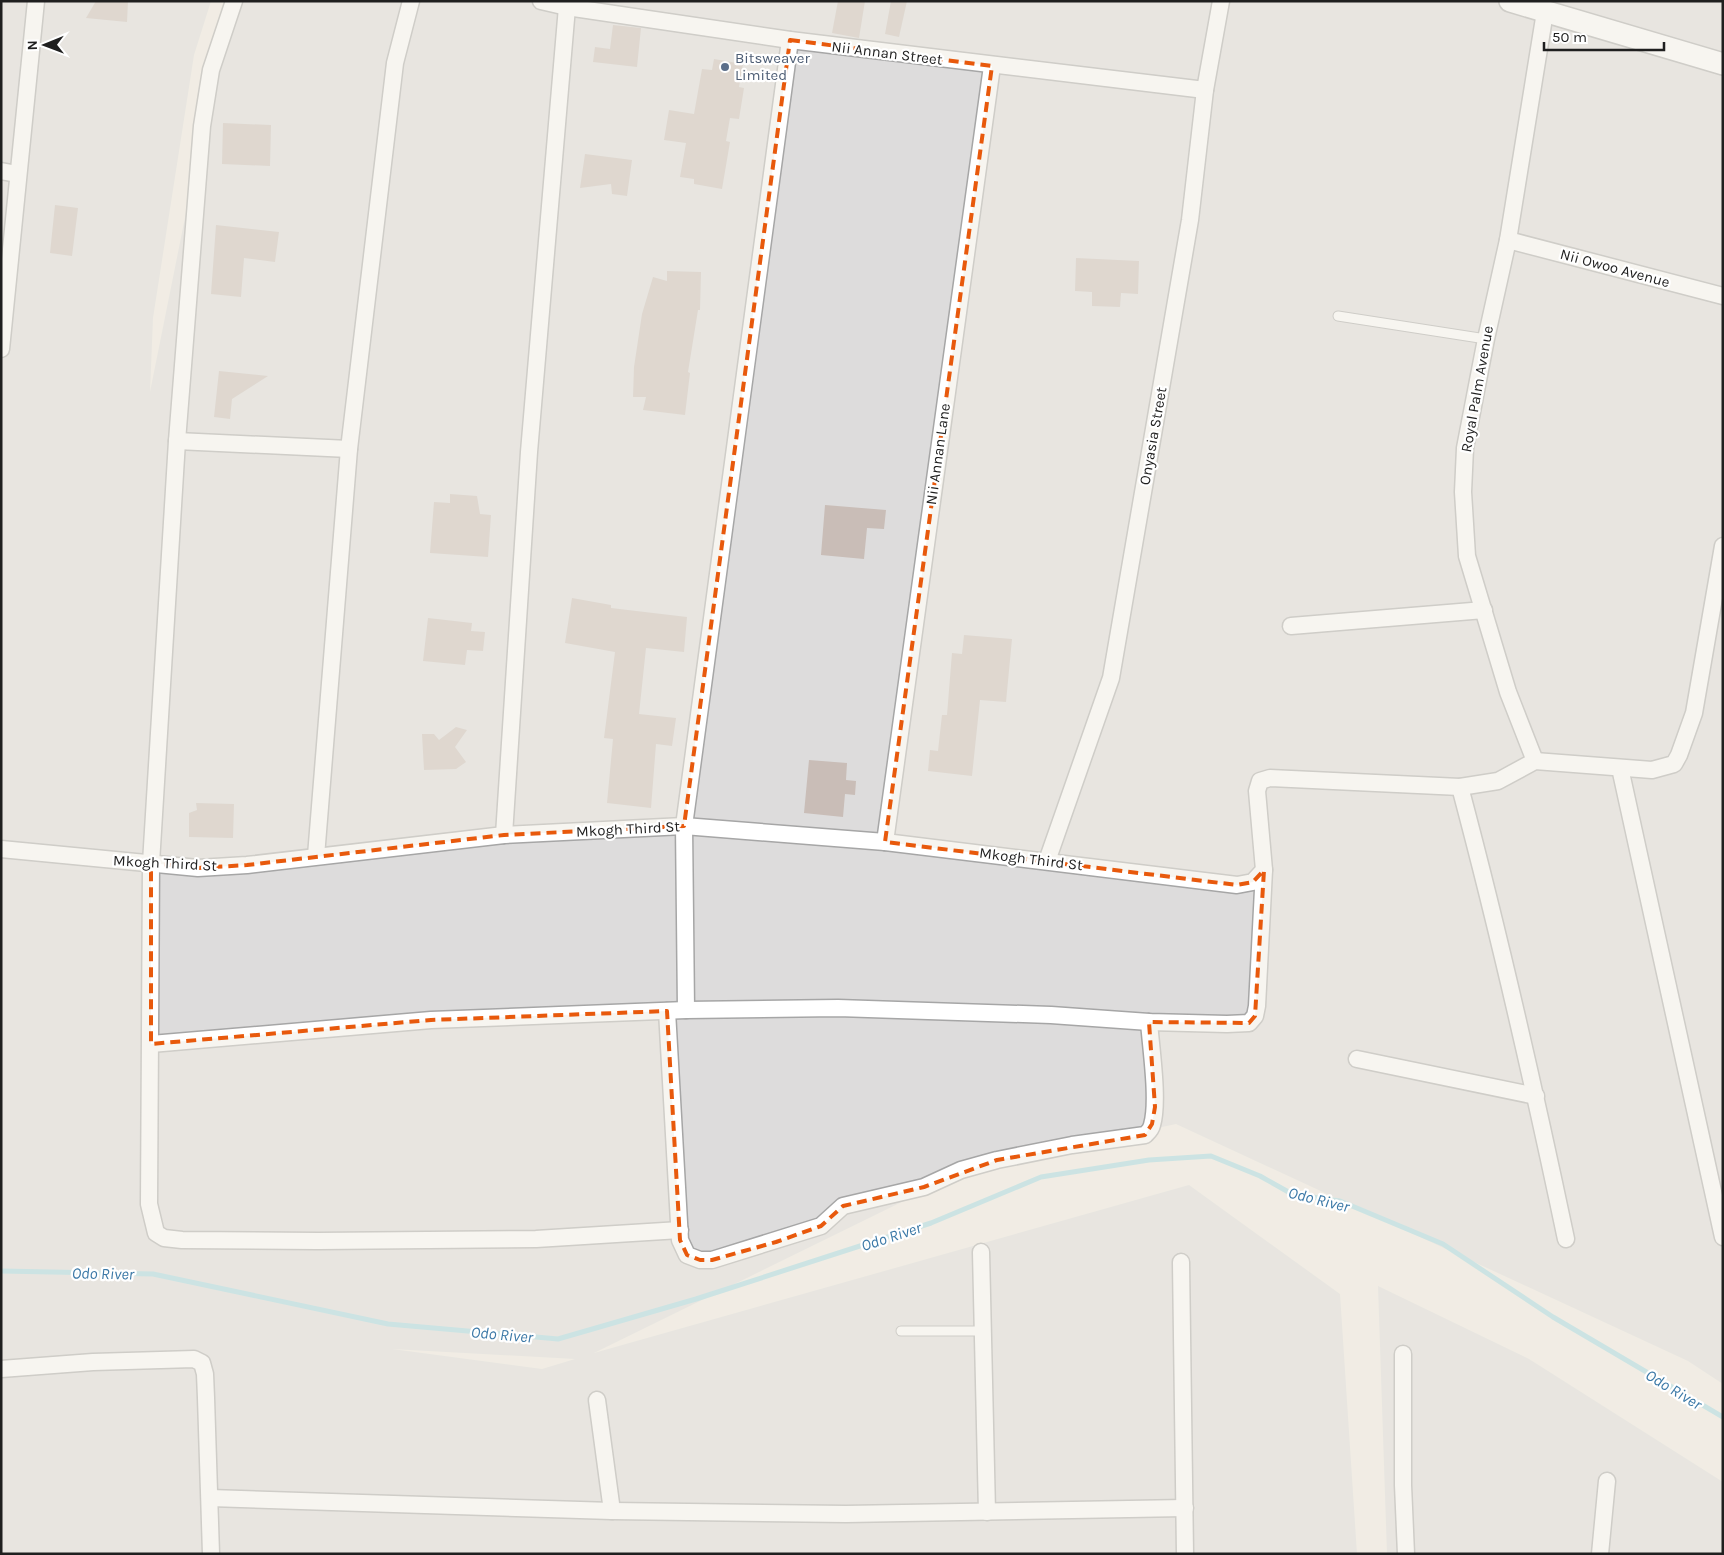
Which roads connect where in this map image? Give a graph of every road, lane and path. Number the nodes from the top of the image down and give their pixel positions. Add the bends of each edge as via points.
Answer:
1 (36, 1) edge
2 (234, 1) edge
3 (411, 1) edge
4 (541, 1) edge
5 (1221, 1) edge
6 (1510, 1) edge
7 (567, 7) junction
8 (1546, 12) junction
9 (790, 40) junction
10 (1723, 64) edge
11 (992, 66) junction
12 (1205, 90) junction
13 (1, 171) edge
14 (18, 174) junction
15 (1508, 240) junction
16 (1723, 296) edge
17 (1338, 316) dead end
18 (2, 326) edge
19 (1486, 340) junction
20 (1, 349) edge
21 (177, 441) junction
22 (349, 450) junction
23 (1723, 546) edge
24 (1484, 610) junction
25 (1291, 626) dead end
26 (1535, 761) junction
27 (1620, 768) junction
28 (1460, 787) junction
29 (684, 826) junction
30 (504, 835) junction
31 (885, 842) junction
32 (1, 849) edge
33 (316, 856) junction
34 (1047, 861) junction
35 (151, 863) junction
36 (1259, 876) junction
37 (686, 1010) junction
38 (667, 1011) junction
39 (1149, 1022) junction
40 (151, 1044) junction
41 (1357, 1059) dead end
42 (1536, 1096) junction
43 (680, 1230) junction
44 (1723, 1237) edge
45 (1566, 1239) dead end
46 (981, 1252) dead end
47 (1181, 1262) dead end
48 (902, 1331) dead end
49 (983, 1332) junction
50 (1403, 1354) dead end
51 (1, 1370) edge
52 (597, 1400) dead end
53 (1606, 1481) dead end
54 (210, 1498) junction
55 (1185, 1508) junction
56 (612, 1510) junction
57 (987, 1512) junction
58 (211, 1554) edge
59 (1185, 1554) edge
60 (1406, 1554) edge
61 (1600, 1554) edge

1 - 14 street
2 - 21 street via 211,70 202,126
3 - 22 street via 395,63
4 - 7 street, Nii Annan Street
5 - 12 street, Onyasia Street
6 - 8 street
7 - 9 street, Nii Annan Street
7 - 30 street via 528,452
8 - 10 street
8 - 15 street, Royal Palm Avenue
9 - 11 street, Nii Annan Street
9 - 29 street
11 - 12 street, Nii Annan Street
11 - 31 street, Nii Annan Lane
12 - 34 street, Onyasia Street via 1190,220 1111,678
13 - 14 street
14 - 18 street
15 - 16 street, Nii Owoo Avenue
15 - 19 street, Royal Palm Avenue
17 - 19 lane
18 - 20 street
19 - 24 street, Royal Palm Avenue via 1465,448 1463,492 1467,556
21 - 22 street
21 - 35 street
22 - 33 street
23 - 27 street via 1694,713 1679,755 1674,764 1652,770
24 - 25 street
24 - 26 street, Royal Palm Avenue via 1508,692
26 - 27 street
26 - 28 street via 1498,781
27 - 44 street
28 - 36 street via 1270,778 1260,781 1257,791
28 - 42 street
29 - 30 street, Mkogh Third St
29 - 31 street, Mkogh Third St
29 - 37 street
30 - 33 street, Mkogh Third St
31 - 34 street, Mkogh Third St
32 - 35 street, Mkogh Third St
33 - 35 street, Mkogh Third St via 198,868
34 - 36 street, Mkogh Third St via 1238,885
35 - 40 street
36 - 39 street via 1255,1016 1249,1023
37 - 38 street
37 - 39 street via 838,1008 1052,1015
38 - 40 street via 431,1020
38 - 43 street
39 - 43 street via 1155,1107 1150,1130 1145,1135 1072,1145 961,1170 924,1187 843,1206 821,1226 712,1260 687,1255 680,1240
40 - 43 street via 149,1204 156,1233 164,1238 318,1241 536,1239
41 - 42 street
42 - 45 street
46 - 49 street
47 - 55 street
48 - 49 lane
49 - 57 street
50 - 60 street
51 - 54 street via 102,1362 194,1359 202,1363
52 - 56 street
53 - 61 street
54 - 56 street
54 - 58 street
55 - 57 street
55 - 59 street
56 - 57 street via 846,1514

